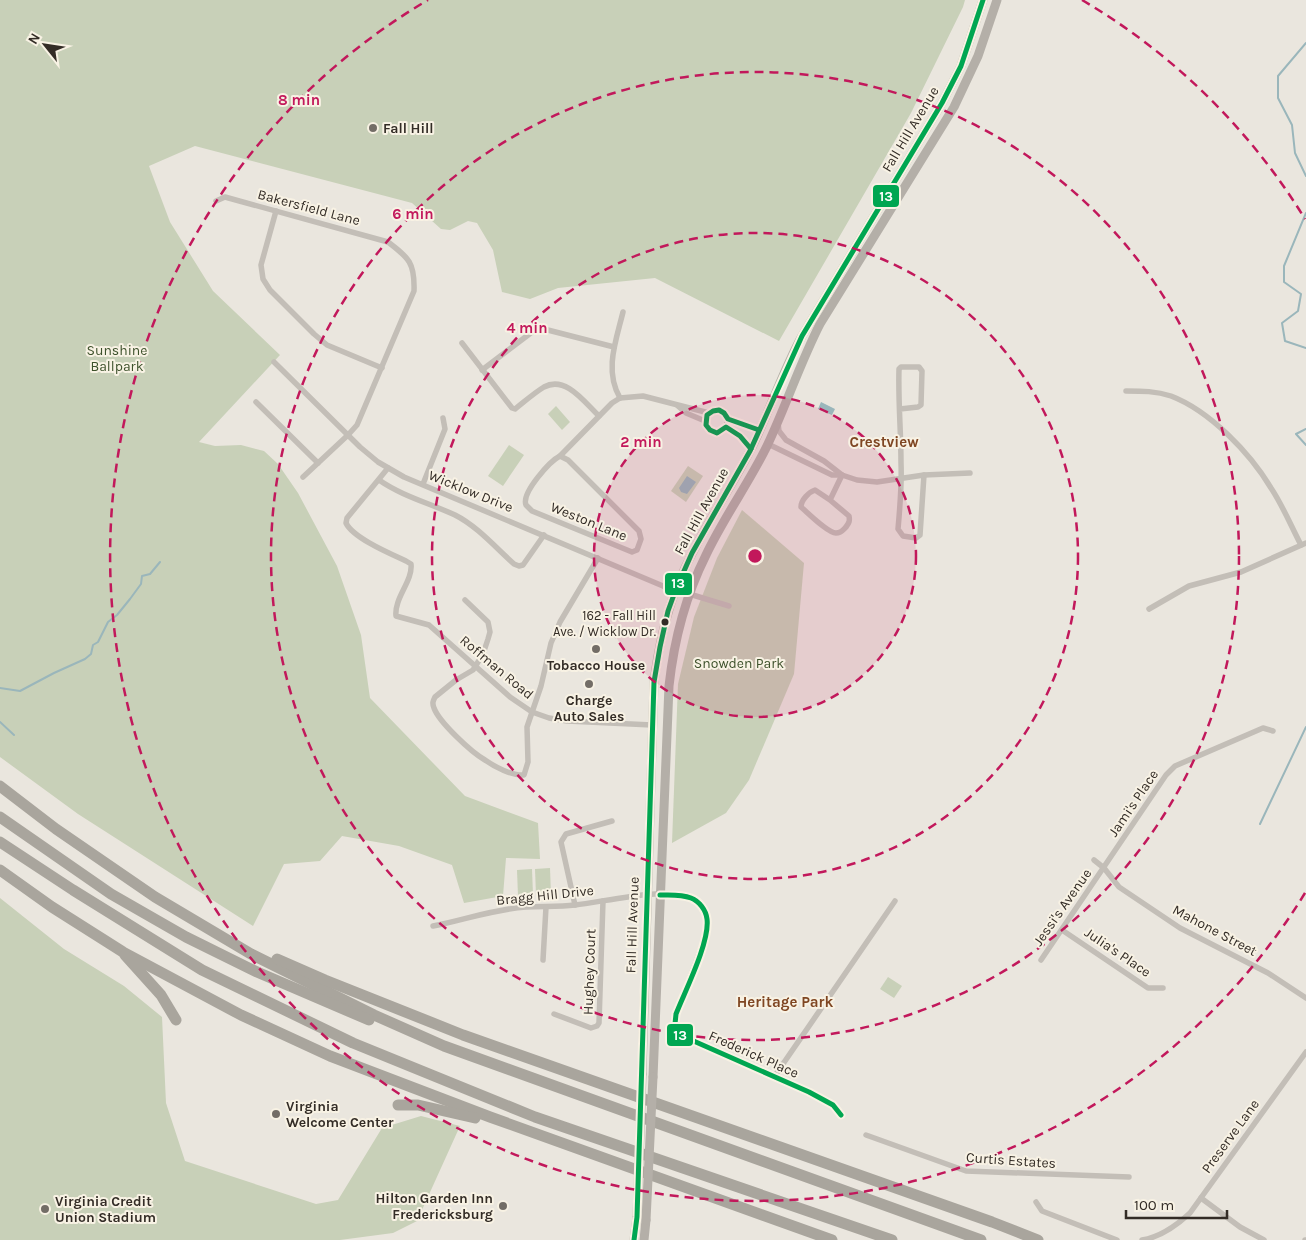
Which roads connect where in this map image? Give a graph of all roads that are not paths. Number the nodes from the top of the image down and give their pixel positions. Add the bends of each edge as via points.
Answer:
1 (984, 0) edge
2 (997, 0) edge
3 (216, 201) dead end
4 (276, 211) junction
5 (623, 312) dead end
6 (462, 342) dead end
7 (614, 347) junction
8 (274, 362) dead end
9 (382, 368) junction
10 (482, 370) junction
11 (1126, 391) dead end
12 (620, 398) junction
13 (256, 402) dead end
14 (676, 405) junction
15 (900, 409) junction
16 (709, 413) junction
17 (599, 416) junction
18 (443, 418) dead end
19 (728, 419) junction
20 (705, 421) junction
21 (777, 422) junction
22 (726, 427) junction
23 (760, 430) junction
24 (348, 435) junction
25 (768, 444) junction
26 (751, 449) junction
27 (560, 456) junction
28 (318, 463) junction
29 (388, 468) junction
30 (970, 473) dead end
31 (842, 475) junction
32 (924, 475) junction
33 (303, 477) dead end
34 (901, 478) junction
35 (379, 480) junction
36 (423, 484) junction
37 (830, 500) junction
38 (544, 535) junction
39 (1304, 544) edge
40 (598, 558) junction
41 (676, 590) junction
42 (689, 593) junction
43 (465, 600) dead end
44 (728, 606) dead end
45 (1149, 609) dead end
46 (476, 667) junction
47 (532, 712) junction
48 (652, 725) junction
49 (1272, 731) dead end
50 (0, 786) edge
51 (0, 817) edge
52 (612, 821) dead end
53 (0, 842) edge
54 (1094, 860) dead end
55 (1104, 868) junction
56 (0, 870) edge
57 (647, 895) junction
58 (660, 895) junction
59 (603, 901) junction
60 (895, 901) dead end
61 (575, 905) junction
62 (546, 907) junction
63 (433, 926) dead end
64 (207, 928) junction
65 (1062, 930) junction
66 (123, 952) junction
67 (543, 960) dead end
68 (1041, 960) dead end
69 (1163, 988) dead end
70 (1306, 998) edge
71 (554, 1014) dead end
72 (176, 1020) dead end
73 (444, 1046) junction
74 (1306, 1052) edge
75 (774, 1077) junction
76 (398, 1105) dead end
77 (841, 1115) dead end
78 (490, 1117) junction
79 (866, 1135) dead end
80 (1129, 1177) dead end
81 (1201, 1198) junction
82 (1036, 1202) dead end
83 (634, 1240) edge
84 (644, 1240) edge
85 (832, 1240) edge
86 (892, 1240) edge
87 (981, 1240) edge
88 (1038, 1240) edge
89 (1117, 1240) edge
90 (1142, 1240) edge
91 (1264, 1240) edge

1 - 23 main road, Fall Hill Avenue via 950,89 802,336
2 - 21 main road, Fall Hill Avenue via 969,78 926,154 820,324
3 - 4 street, Bakersfield Lane via 225,197
4 - 9 street via 261,266 263,279 270,290 327,344
4 - 9 street, Bakersfield Lane via 388,242 410,262 414,291
5 - 7 street
6 - 10 street
7 - 10 street via 540,328
7 - 12 street via 611,374
8 - 24 street, Wicklow Drive
9 - 24 street, Bakersfield Lane via 359,422
10 - 17 street via 512,408 543,388 561,385 574,391
11 - 39 street via 1170,396 1207,417 1260,471
12 - 14 street via 642,396
12 - 17 street, Weston Lane
13 - 28 street
14 - 16 street
14 - 20 street
15 - 15 street via 899,369 919,367 922,370 921,404
15 - 34 street
16 - 19 street via 722,411
16 - 20 street
17 - 27 street, Weston Lane
18 - 36 street via 444,429
19 - 22 street
19 - 23 street
20 - 22 street via 713,432 720,432
21 - 25 main road, Fall Hill Avenue
21 - 31 street via 785,439
22 - 26 street via 742,436
23 - 25 main road
23 - 26 main road, Fall Hill Avenue
24 - 28 street, Bakersfield Lane
24 - 29 street, Wicklow Drive
25 - 31 street via 832,475
25 - 42 main road, Fall Hill Avenue via 714,539
26 - 41 main road, Fall Hill Avenue via 694,550
27 - 27 street, Weston Lane via 537,477 526,506 632,552 637,550 641,539 639,531 568,460
28 - 33 street, Bakersfield Lane
29 - 35 street
29 - 36 street, Wicklow Drive
30 - 32 street
31 - 34 street via 877,482
31 - 37 street
32 - 34 street
32 - 34 street via 920,535 916,538 903,536 898,529
35 - 38 street via 460,518 519,566 524,565
35 - 46 street, Roffman Road via 346,523 350,530 374,546 410,564 396,612 399,617 429,625
36 - 38 street, Wicklow Drive
37 - 37 street via 849,516 842,532 830,531 801,507 802,501 815,490
38 - 40 street, Wicklow Drive
39 - 45 street via 1241,572 1199,582
40 - 41 street, Wicklow Drive
40 - 47 street via 554,636
41 - 42 street, Wicklow Drive
41 - 48 main road, Fall Hill Avenue via 660,644
42 - 44 street
42 - 58 main road, Fall Hill Avenue via 674,645 669,686
43 - 46 street via 490,627
46 - 47 street, Roffman Road
46 - 47 street via 443,690 433,702 451,731 484,760 524,775 528,762 527,727
47 - 48 street, Roffman Road via 567,721
48 - 57 main road, Fall Hill Avenue
49 - 55 street, Jami's Place via 1263,728 1175,766
50 - 64 highway via 155,897
51 - 73 highway via 111,894 186,937 347,1012
52 - 61 street via 562,838
53 - 86 highway via 202,970 353,1043 535,1117
54 - 55 street, Mahone Street
55 - 65 street, Jessi's Avenue
55 - 70 street, Mahone Street via 1119,887 1180,928 1262,970
56 - 66 highway
57 - 58 street, Bragg Hill Drive
57 - 59 street, Bragg Hill Drive
57 - 83 main road, Fall Hill Avenue, bridge
58 - 75 street, Frederick Place via 691,898 701,905 707,919 705,938 674,1022 680,1035
58 - 84 main road, Fall Hill Avenue, bridge
59 - 61 street, Bragg Hill Drive
59 - 71 street, Hughey Court via 599,1023 591,1028
60 - 75 street
61 - 62 street, Bragg Hill Drive
62 - 63 street, Bragg Hill Drive via 498,911
62 - 67 street
64 - 73 highway via 251,954
64 - 88 highway via 463,1035
65 - 68 street, Jessi's Avenue
65 - 69 street, Julia's Place via 1148,988
66 - 72 highway via 161,995
66 - 78 highway via 241,1015 330,1056
73 - 87 highway
74 - 81 street, Preserve Lane
75 - 77 street, Frederick Place via 833,1105
76 - 78 highway via 418,1105 471,1118
78 - 85 highway
79 - 80 street, Curtis Estates via 966,1171
81 - 90 street, Preserve Lane via 1178,1224 1163,1234
81 - 91 street
82 - 89 street via 1042,1211

